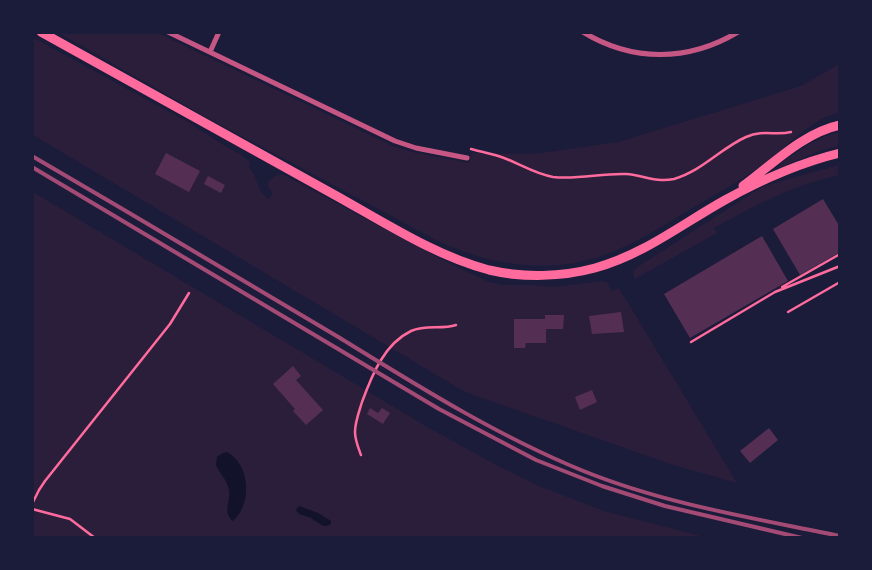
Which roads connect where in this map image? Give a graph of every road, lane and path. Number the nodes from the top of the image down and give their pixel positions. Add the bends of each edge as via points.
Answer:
1 (41, 32) edge
2 (168, 32) edge
3 (219, 32) edge
4 (583, 32) edge
5 (738, 32) edge
6 (210, 52) junction
7 (840, 125) edge
8 (791, 132) dead end
9 (470, 149) dead end
10 (840, 153) edge
11 (467, 158) dead end
12 (725, 200) junction
13 (840, 254) edge
14 (840, 266) edge
15 (840, 282) edge
16 (775, 292) junction
17 (190, 293) dead end
18 (788, 312) dead end
19 (456, 325) dead end
20 (691, 342) dead end
21 (361, 454) dead end
22 (32, 504) edge
23 (32, 509) edge
24 (95, 538) edge

1 - 12 main road via 423,242 489,270 534,275 594,268 626,258
2 - 6 street
3 - 6 street
4 - 5 street via 618,49 658,56 701,50
6 - 11 street via 395,141
7 - 12 main road via 806,139
8 - 9 path via 762,132 747,136 701,167 660,181 622,174 552,176 532,171 503,157
10 - 12 main road via 781,172
13 - 16 path
14 - 16 path
15 - 18 path
16 - 20 path
17 - 22 path via 170,324 38,490
19 - 21 path via 418,328 388,349 372,375 357,420 356,439
23 - 24 path via 70,520

